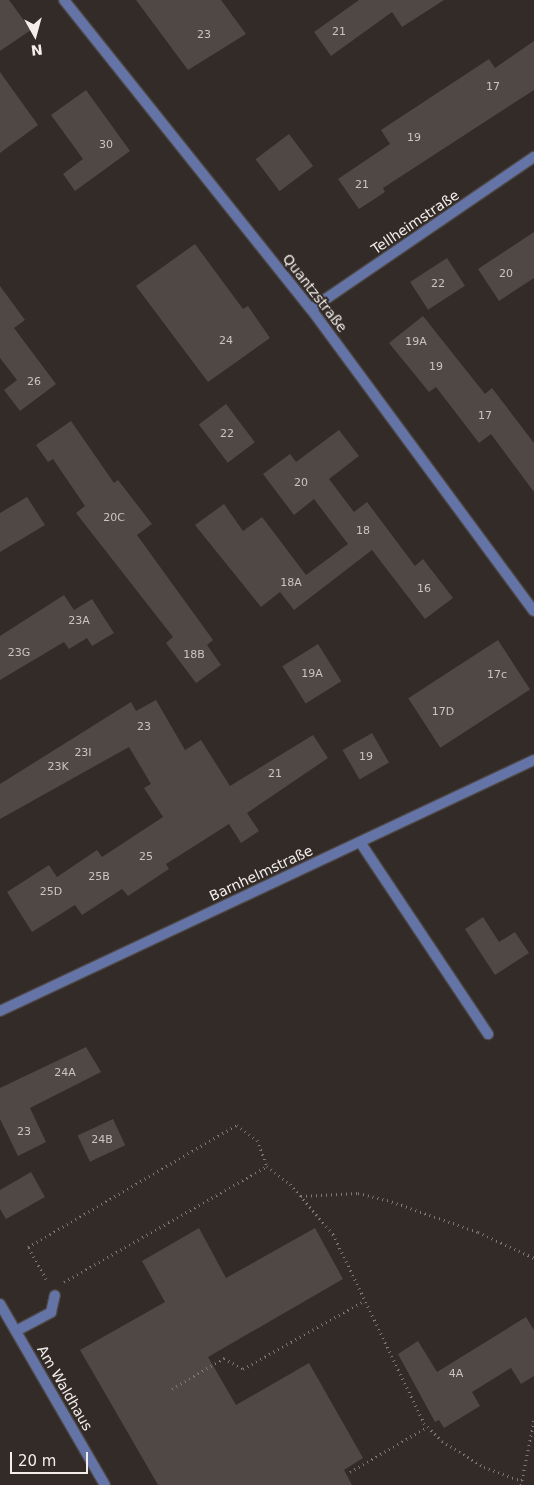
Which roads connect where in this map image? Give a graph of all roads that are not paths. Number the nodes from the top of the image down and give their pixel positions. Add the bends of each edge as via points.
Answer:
1 (64, 0) edge
2 (534, 157) edge
3 (311, 309) junction
4 (534, 612) edge
5 (534, 760) edge
6 (360, 842) junction
7 (0, 1011) edge
8 (488, 1034) dead end
9 (53, 1292) road end
10 (0, 1304) edge
11 (16, 1331) junction
12 (105, 1485) edge

1 - 3 street, Quantzstraße
2 - 3 street, Tellheimstraße
3 - 4 street, Quantzstraße
5 - 6 street, Barnhelmstraße
6 - 7 street, Barnhelmstraße
6 - 8 street
9 - 11 street via 51,1312
10 - 11 street, Am Waldhaus
11 - 12 street, Am Waldhaus

